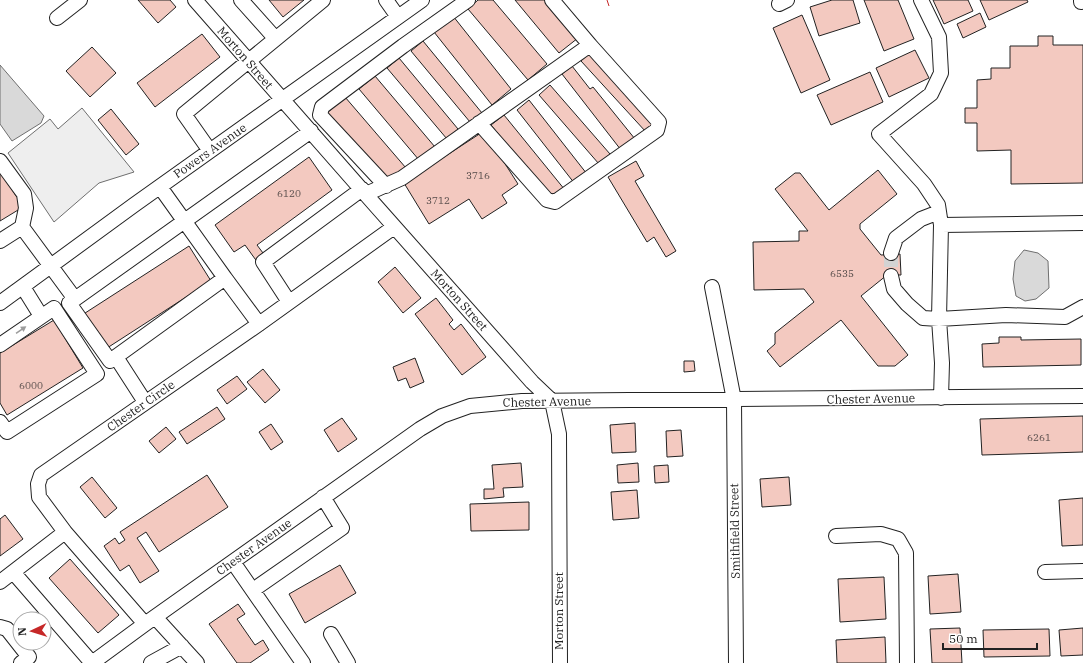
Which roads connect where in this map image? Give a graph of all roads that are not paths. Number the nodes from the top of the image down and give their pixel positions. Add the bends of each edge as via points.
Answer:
1 (80, 0) edge
2 (195, 0) edge
3 (241, 0) edge
4 (323, 0) edge
5 (386, 0) edge
6 (422, 0) edge
7 (468, 0) edge
8 (552, 0) edge
9 (921, 0) edge
10 (398, 17) junction
11 (57, 18) dead end
12 (275, 38) junction
13 (590, 45) junction
14 (249, 62) junction
15 (281, 101) junction
16 (479, 123) junction
17 (311, 131) junction
18 (210, 151) junction
19 (0, 161) edge
20 (386, 186) junction
21 (160, 187) junction
22 (364, 192) junction
23 (940, 218) junction
24 (185, 221) junction
25 (1083, 223) edge
26 (22, 227) junction
27 (394, 227) junction
28 (0, 241) edge
29 (891, 253) tunnel mouth
30 (51, 267) junction
31 (891, 276) tunnel mouth
32 (226, 278) junction
33 (23, 287) junction
34 (712, 287) dead end
35 (75, 299) junction
36 (289, 302) junction
37 (0, 303) edge
38 (1083, 307) edge
39 (41, 316) junction
40 (939, 319) junction
41 (259, 324) junction
42 (0, 344) edge
43 (116, 357) junction
44 (1083, 396) edge
45 (940, 398) junction
46 (734, 400) junction
47 (552, 401) junction
48 (145, 402) junction
49 (0, 422) edge
50 (323, 497) junction
51 (65, 532) junction
52 (836, 536) dead end
53 (233, 562) junction
54 (1083, 571) edge
55 (13, 572) junction
56 (1045, 572) dead end
57 (0, 582) edge
58 (253, 590) junction
59 (150, 620) junction
60 (0, 627) edge
61 (331, 634) dead end
62 (182, 646) junction
63 (24, 662) edge
64 (92, 663) edge
65 (150, 663) edge
66 (197, 663) edge
67 (303, 663) edge
68 (348, 663) edge
69 (560, 663) edge
70 (736, 663) edge
71 (907, 663) edge

1 - 11 street
2 - 14 street, Morton Street
3 - 12 street
4 - 12 street
5 - 10 street
6 - 10 street, Powers Avenue
7 - 20 street via 322,107 320,115
8 - 13 street
9 - 23 street via 939,37 941,73 931,94 879,134 924,184 938,205
10 - 15 street, Powers Avenue
12 - 14 street
13 - 16 street
13 - 16 street via 659,122 657,130 555,202 547,200
14 - 15 street, Morton Street
14 - 18 street via 184,114
15 - 17 street, Morton Street
15 - 18 street, Powers Avenue
16 - 20 street via 402,178
17 - 22 street, Morton Street
17 - 24 street
18 - 21 street, Powers Avenue
19 - 26 street via 24,194 26,208
20 - 22 street
21 - 24 street
21 - 30 street, Powers Avenue
22 - 27 street, Morton Street
22 - 36 street via 263,262
23 - 25 street
23 - 29 street via 921,219 896,238
23 - 40 street
24 - 32 street
24 - 35 street
26 - 28 street
26 - 30 street
27 - 36 street, Chester Circle
27 - 47 street, Morton Street via 532,382
30 - 33 street, Powers Avenue
30 - 35 street
31 - 40 street via 894,289 907,304 923,318
32 - 41 street
32 - 43 street
33 - 37 street, Powers Avenue
33 - 39 street
34 - 46 street, Smithfield Street
35 - 43 street via 69,303 110,361
36 - 41 street, Chester Circle
38 - 40 street via 1065,317 1006,315
42 -> 39 street
39 - 49 street via 54,308 97,374 7,432
40 - 45 street via 942,362
41 - 48 street, Chester Circle
43 - 48 street
44 - 45 street, Chester Avenue
45 - 46 street, Chester Avenue
46 - 47 street, Chester Avenue
46 - 70 street, Smithfield Street
47 - 50 street, Chester Avenue via 522,400 482,404 442,416
47 - 69 street, Morton Street via 559,434
48 - 51 street, Chester Circle via 41,475 38,484 39,497
50 - 53 street, Chester Avenue
50 - 58 street via 342,528
51 - 55 street
51 - 59 street, Chester Circle
52 - 71 street via 882,534 898,539 906,553
53 - 58 street
53 - 59 street, Chester Avenue
54 - 56 street
55 - 57 street
55 - 64 street
58 - 67 street
59 - 62 street, Chester Circle
59 - 64 street, Chester Avenue
60 - 63 street via 7,629 29,657
61 - 68 street
62 - 65 street
62 - 66 street, Chester Circle

